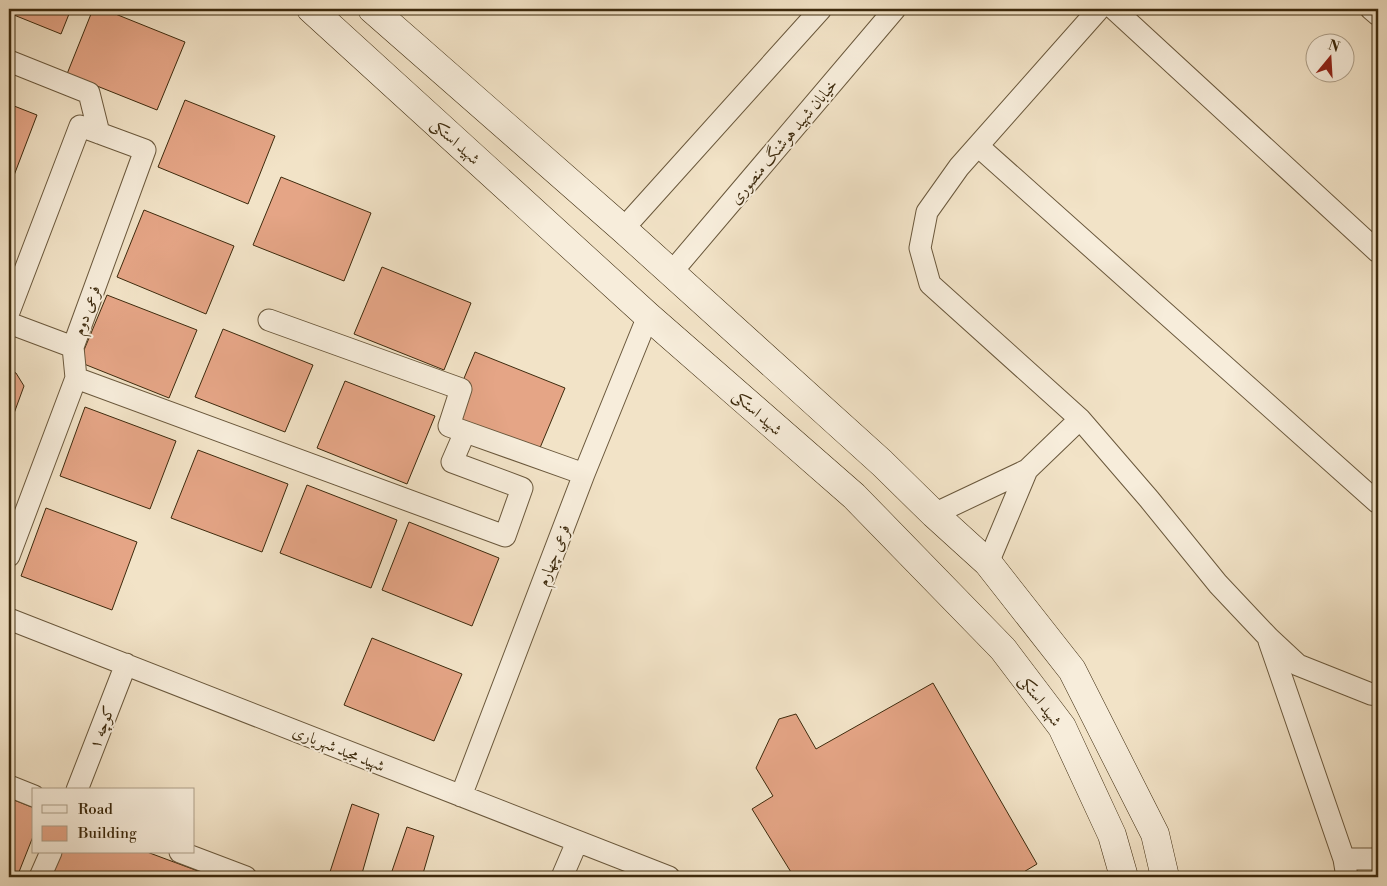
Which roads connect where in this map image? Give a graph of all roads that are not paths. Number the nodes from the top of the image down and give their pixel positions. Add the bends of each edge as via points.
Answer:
1 (311, 9) edge
2 (372, 9) edge
3 (821, 9) edge
4 (895, 9) edge
5 (1099, 9) edge
6 (1114, 9) edge
7 (1371, 9) edge
8 (1378, 15) edge
9 (9, 60) edge
10 (99, 133) junction
11 (978, 146) junction
12 (623, 229) junction
13 (1378, 252) edge
14 (671, 273) junction
15 (9, 312) edge
16 (648, 316) junction
17 (269, 320) dead end
18 (9, 323) edge
19 (73, 347) junction
20 (76, 378) junction
21 (1080, 419) junction
22 (464, 432) junction
23 (882, 463) junction
24 (1027, 470) junction
25 (584, 474) junction
26 (854, 496) junction
27 (1378, 503) edge
28 (934, 514) junction
29 (9, 556) edge
30 (988, 564) junction
31 (9, 619) edge
32 (1268, 638) junction
33 (126, 664) junction
34 (1378, 696) edge
35 (9, 786) edge
36 (78, 788) edge
37 (32, 795) edge
38 (461, 796) junction
39 (577, 842) junction
40 (50, 854) edge
41 (185, 854) edge
42 (1378, 859) edge
43 (1346, 868) edge
44 (40, 877) edge
45 (246, 877) edge
46 (562, 877) edge
47 (670, 877) edge
48 (1124, 877) edge
49 (1165, 877) edge

1 - 16 main road, شهید استکی
2 - 12 main road
3 - 12 street
4 - 14 street, خیابان شهید هوشنگ منصوری
5 - 11 street
6 - 13 street
7 - 8 street
9 - 10 street via 90,93
10 - 15 street via 80,126
10 - 19 street, فرعی دوم via 145,150
11 - 21 street via 927,212 920,248 930,284
11 - 27 street
12 - 14 main road
14 - 23 main road
16 - 25 street, فرعی چهارم
16 - 26 main road, شهید استکی
17 - 22 street via 461,389 449,426
18 - 19 street
19 - 20 street, فرعی دوم
20 - 22 street via 505,536 522,488 452,462
20 - 29 street, فرعی دوم
21 - 24 street
21 - 32 street via 1218,584
22 - 25 street
23 - 26 main road
23 - 28 main road
24 - 28 street
24 - 30 street
25 - 38 street, فرعی چهارم
26 - 48 main road, شهید استکی via 1003,649 1062,727 1112,835
28 - 30 main road
30 - 49 main road via 1072,670 1155,834
31 - 33 street, شهید مجید شهریاری
32 - 34 street via 1298,665
32 - 43 street
33 - 36 street, کوچه ۱
33 - 38 street, شهید مجید شهریاری
35 - 37 street
38 - 39 street, شهید مجید شهریاری
39 - 46 street
39 - 47 street, شهید مجید شهریاری
40 - 44 street
41 - 45 street
42 - 43 street

